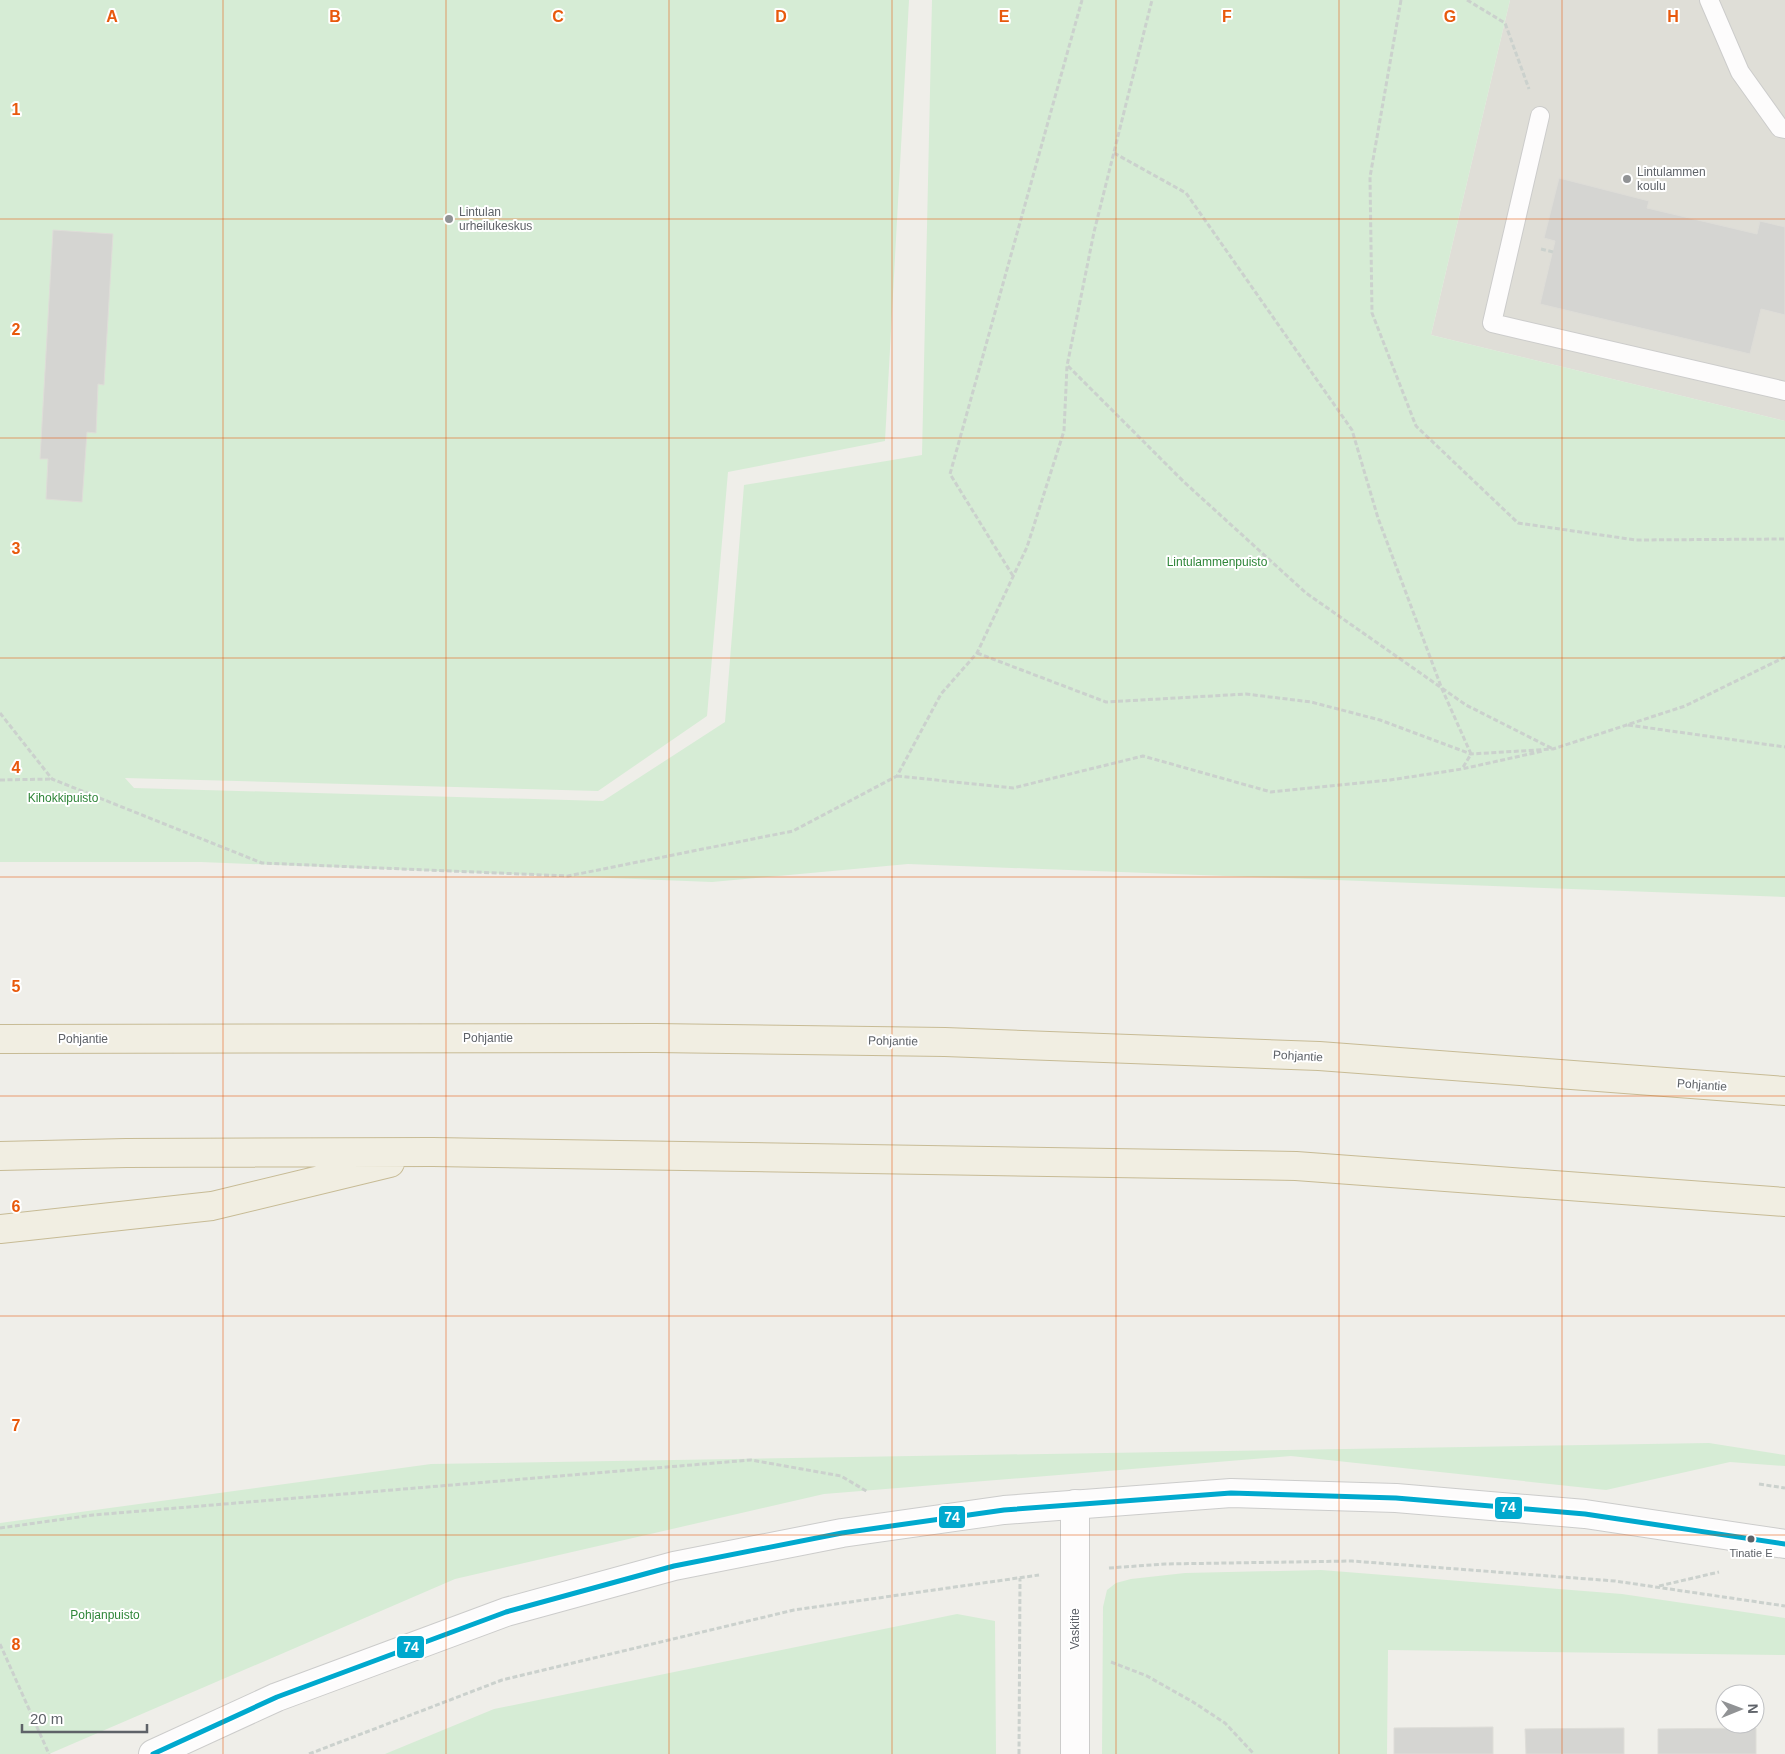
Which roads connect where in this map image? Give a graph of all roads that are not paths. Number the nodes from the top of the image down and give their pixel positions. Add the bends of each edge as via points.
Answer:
1 (1709, 0) edge
2 (1540, 116) road end
3 (1785, 129) edge
4 (1785, 391) edge
5 (0, 1039) edge
6 (1785, 1091) edge
7 (433, 1152) junction
8 (0, 1156) edge
9 (1785, 1202) edge
10 (0, 1229) edge
11 (1075, 1504) junction
12 (1785, 1544) edge
13 (153, 1754) edge
14 (1075, 1754) edge

1 - 3 lane via 1740,72 1780,128
2 - 4 lane via 1492,323
5 - 6 highway, Pohjantie via 655,1038 945,1042 1318,1056
7 - 8 highway
7 - 9 highway via 1296,1166
7 - 10 highway via 212,1206
11 - 12 street via 1231,1493 1396,1498 1585,1514
11 - 13 street via 1004,1510 842,1533 674,1566 506,1612 277,1697
11 - 14 street, Vaskitie

